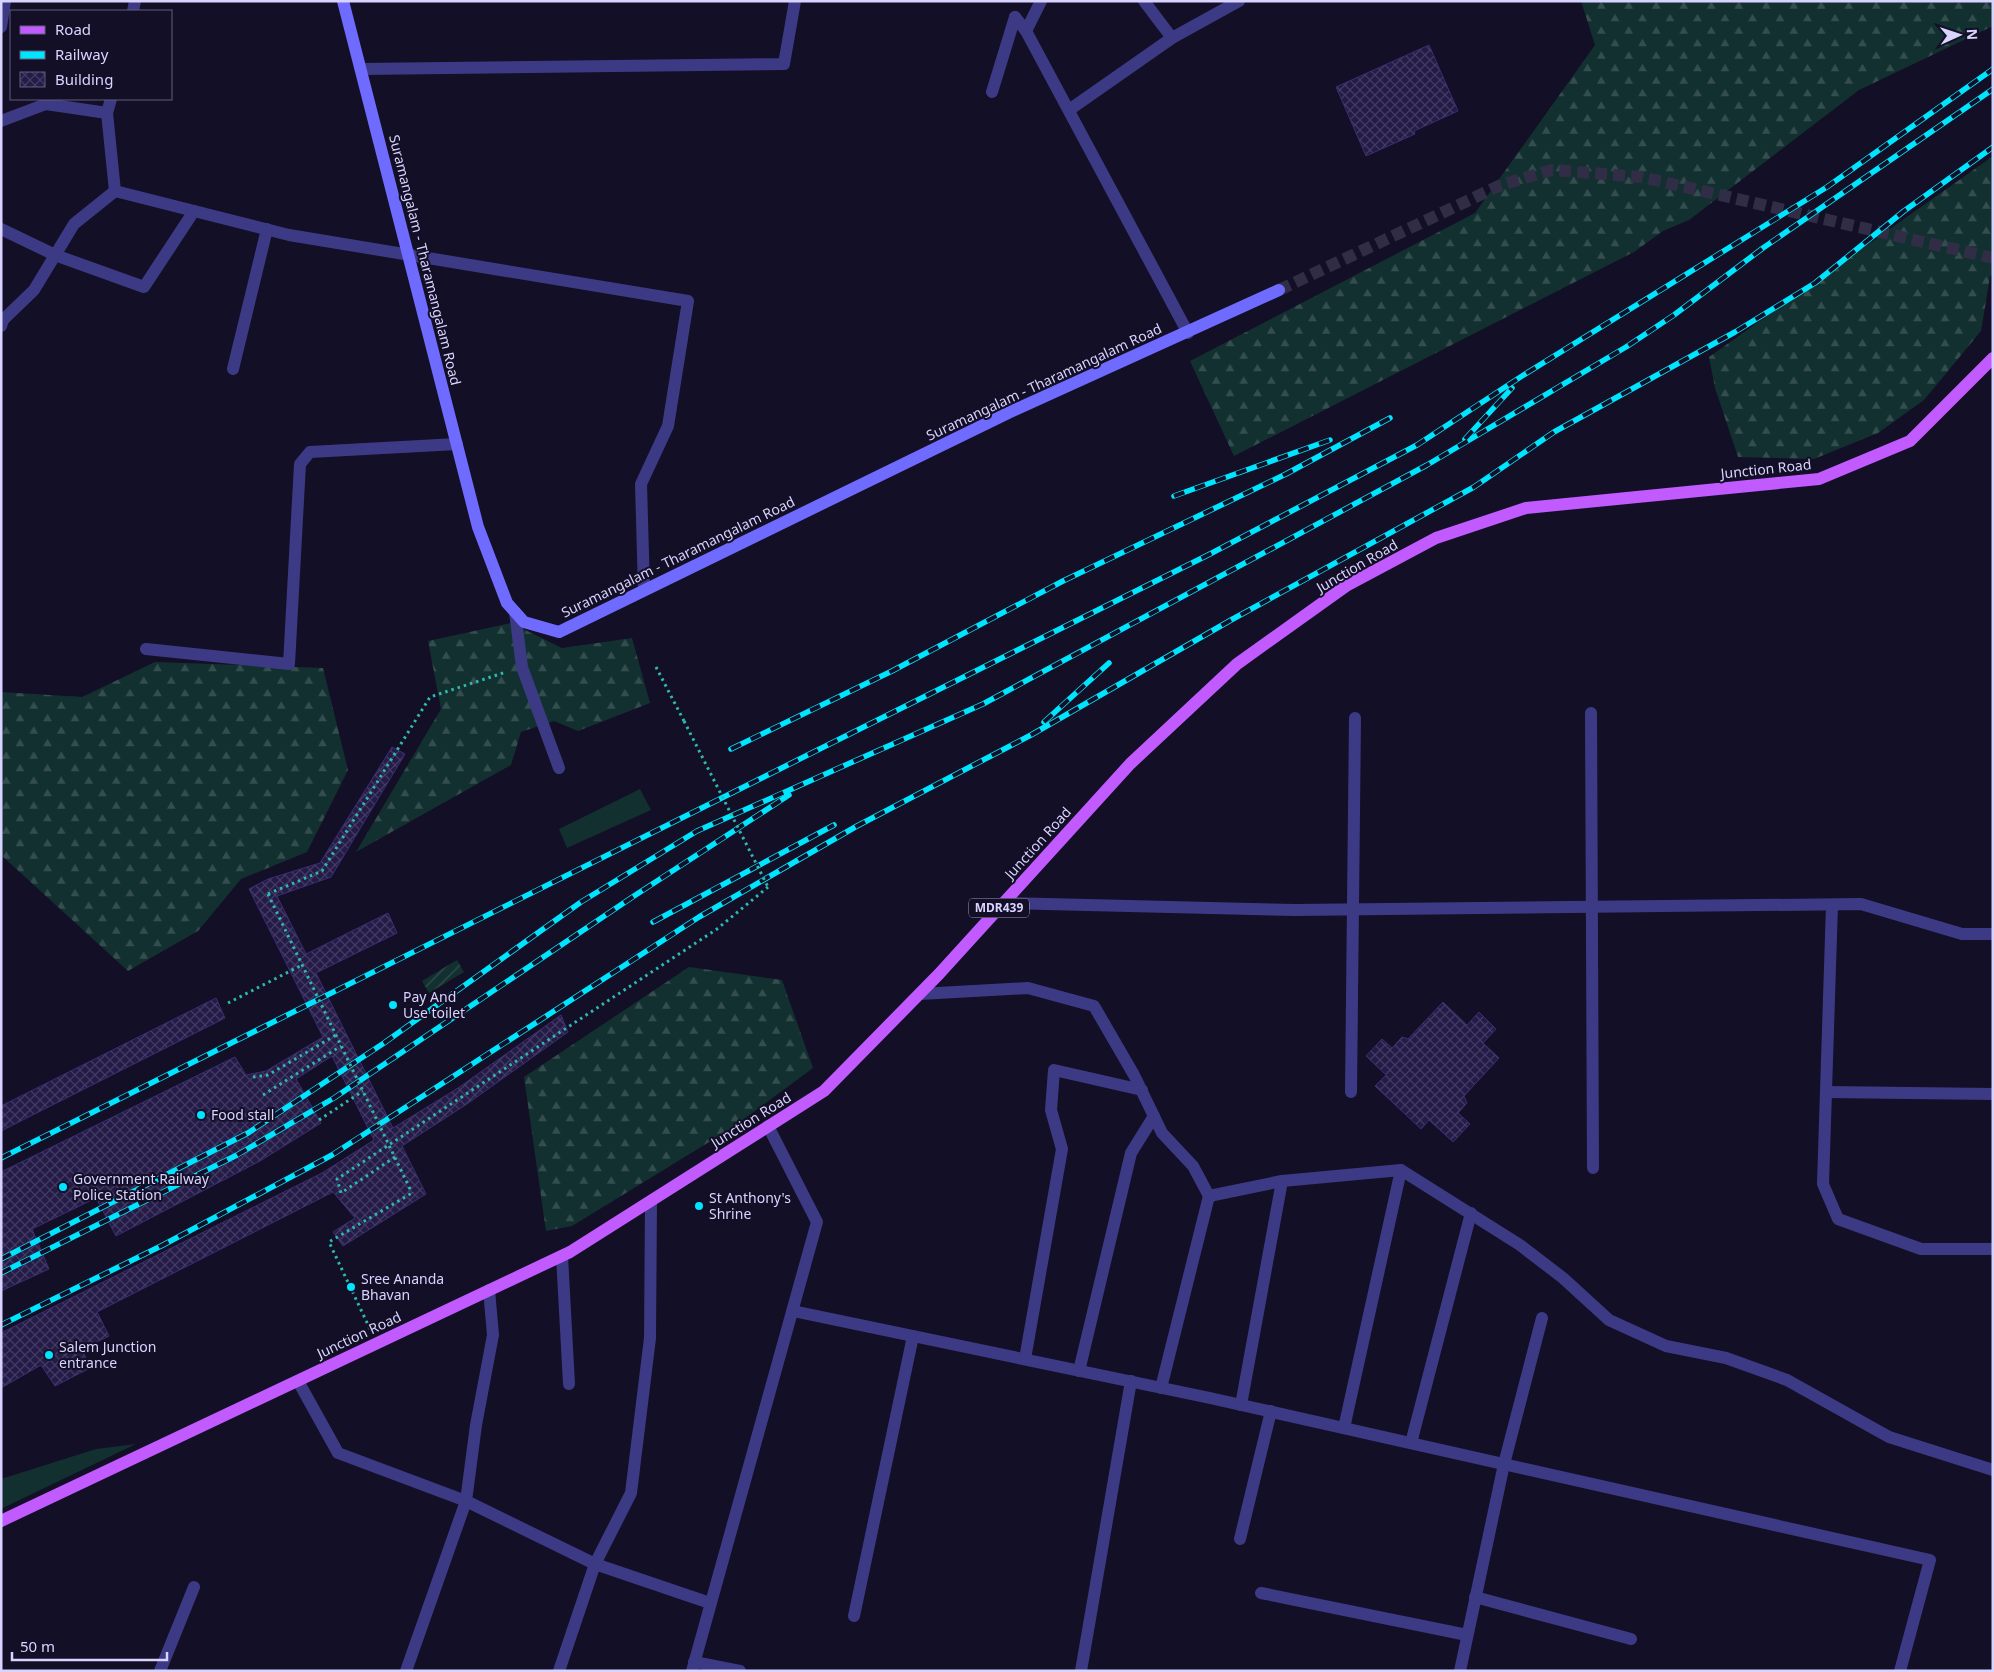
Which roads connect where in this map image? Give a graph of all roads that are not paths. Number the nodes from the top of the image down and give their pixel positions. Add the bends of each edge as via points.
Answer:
1 (6, 1) edge
2 (343, 1) edge
3 (795, 1) edge
4 (1041, 1) edge
5 (1144, 1) edge
6 (1239, 1) edge
7 (1, 27) edge
8 (1026, 31) junction
9 (1172, 38) junction
10 (361, 69) junction
11 (992, 92) dead end
12 (111, 100) edge
13 (1068, 110) junction
14 (108, 113) junction
15 (1, 121) edge
16 (115, 191) junction
17 (194, 211) junction
18 (1, 229) edge
19 (267, 229) junction
20 (408, 254) junction
21 (55, 255) junction
22 (1278, 290) tunnel mouth
23 (1, 326) edge
24 (1188, 333) junction
25 (1993, 358) edge
26 (233, 368) dead end
27 (457, 444) junction
28 (644, 590) junction
29 (515, 612) junction
30 (146, 649) dead end
31 (1591, 713) dead end
32 (1355, 718) dead end
33 (559, 768) dead end
34 (1004, 902) junction
35 (1832, 905) junction
36 (1594, 907) junction
37 (1352, 910) junction
38 (1993, 934) edge
39 (920, 994) junction
40 (1142, 1090) junction
41 (1352, 1092) dead end
42 (1826, 1092) junction
43 (1993, 1094) edge
44 (1154, 1116) junction
45 (768, 1126) junction
46 (1593, 1168) dead end
47 (1400, 1170) junction
48 (1282, 1181) junction
49 (1209, 1196) junction
50 (651, 1201) junction
51 (1472, 1213) junction
52 (1993, 1249) edge
53 (562, 1256) junction
54 (489, 1290) junction
55 (793, 1311) junction
56 (1542, 1318) dead end
57 (913, 1336) junction
58 (1025, 1359) junction
59 (1079, 1371) junction
60 (298, 1381) junction
61 (1131, 1381) junction
62 (569, 1384) dead end
63 (1161, 1388) junction
64 (1241, 1405) junction
65 (1271, 1412) junction
66 (1344, 1428) junction
67 (1411, 1443) junction
68 (1504, 1464) junction
69 (1993, 1470) edge
70 (466, 1501) junction
71 (1, 1522) edge
72 (1240, 1539) dead end
73 (595, 1564) junction
74 (194, 1587) dead end
75 (1261, 1593) dead end
76 (1476, 1597) junction
77 (710, 1603) junction
78 (854, 1616) dead end
79 (1468, 1635) junction
80 (1631, 1639) dead end
81 (693, 1667) edge
82 (160, 1671) edge
83 (406, 1671) edge
84 (559, 1671) edge
85 (740, 1671) edge
86 (1081, 1671) edge
87 (1460, 1671) edge
88 (1900, 1671) edge

1 - 7 street
2 - 10 main road, Suramangalam - Tharamangalam Road
3 - 10 street via 784,64
4 - 8 street
5 - 9 street
6 - 9 street
8 - 11 street via 1015,18
8 - 13 street
9 - 13 street
10 - 20 main road, Suramangalam - Tharamangalam Road
12 - 14 street
13 - 24 street
14 - 15 street via 46,104
14 - 16 street
16 - 17 street
16 - 21 street via 74,224
17 - 19 street
17 - 21 street via 144,286
18 - 21 street
19 - 20 street
19 - 26 street
20 - 27 main road, Suramangalam - Tharamangalam Road
20 - 28 street via 688,301 668,426 641,484
21 - 23 street via 34,290 3,320
22 - 24 main road, Suramangalam - Tharamangalam Road
24 - 28 main road, Suramangalam - Tharamangalam Road via 999,417
25 - 34 main road, Junction Road / MDR439 via 1910,441 1819,479 1526,508 1436,538 1346,586 1237,664 1130,764
27 - 29 main road, Suramangalam - Tharamangalam Road via 478,527 508,603
27 - 30 street via 310,452 300,464 289,664
28 - 29 main road, Suramangalam - Tharamangalam Road via 559,632 524,622
29 - 33 street via 522,667
31 - 36 street
32 - 37 street
34 - 37 street
34 - 39 main road, Junction Road / MDR439
35 - 36 street
35 - 38 street via 1861,904 1962,934
35 - 42 street
36 - 37 street
36 - 46 street
37 - 41 street
39 - 40 street via 1028,988 1094,1006
39 - 45 main road, Junction Road / MDR439 via 824,1091
40 - 44 street
40 - 58 street via 1054,1070 1051,1110 1062,1149
42 - 43 street
42 - 52 street via 1823,1184 1838,1219 1921,1250
44 - 49 street via 1162,1133 1193,1166
44 - 59 street via 1131,1153
45 - 50 main road, Junction Road / MDR439
45 - 55 street via 817,1222
47 - 48 street
47 - 51 street
47 - 66 street
48 - 49 street
48 - 64 street
49 - 63 street
50 - 53 main road, Junction Road / MDR439
50 - 73 street via 650,1338 631,1493
51 - 67 street
51 - 69 street via 1563,1278 1609,1320 1666,1346 1726,1358 1787,1380 1889,1437
53 - 54 main road, Junction Road / MDR439
53 - 62 street
54 - 60 main road, Junction Road / MDR439
54 - 70 street via 493,1335
55 - 57 street
55 - 77 street
56 - 68 street
57 - 58 street
57 - 78 street
58 - 59 street
59 - 61 street
60 - 70 street via 338,1453
60 - 71 main road, Junction Road / MDR439
61 - 63 street
61 - 86 street
63 - 64 street
64 - 65 street
65 - 66 street
65 - 72 street
66 - 67 street
67 - 68 street
68 - 76 street
68 - 88 street via 1930,1560
70 - 73 street
70 - 83 street
73 - 77 street
73 - 84 street
74 - 82 street
75 - 79 street
76 - 79 street
76 - 80 street
77 - 81 street
79 - 87 street
81 - 85 street

